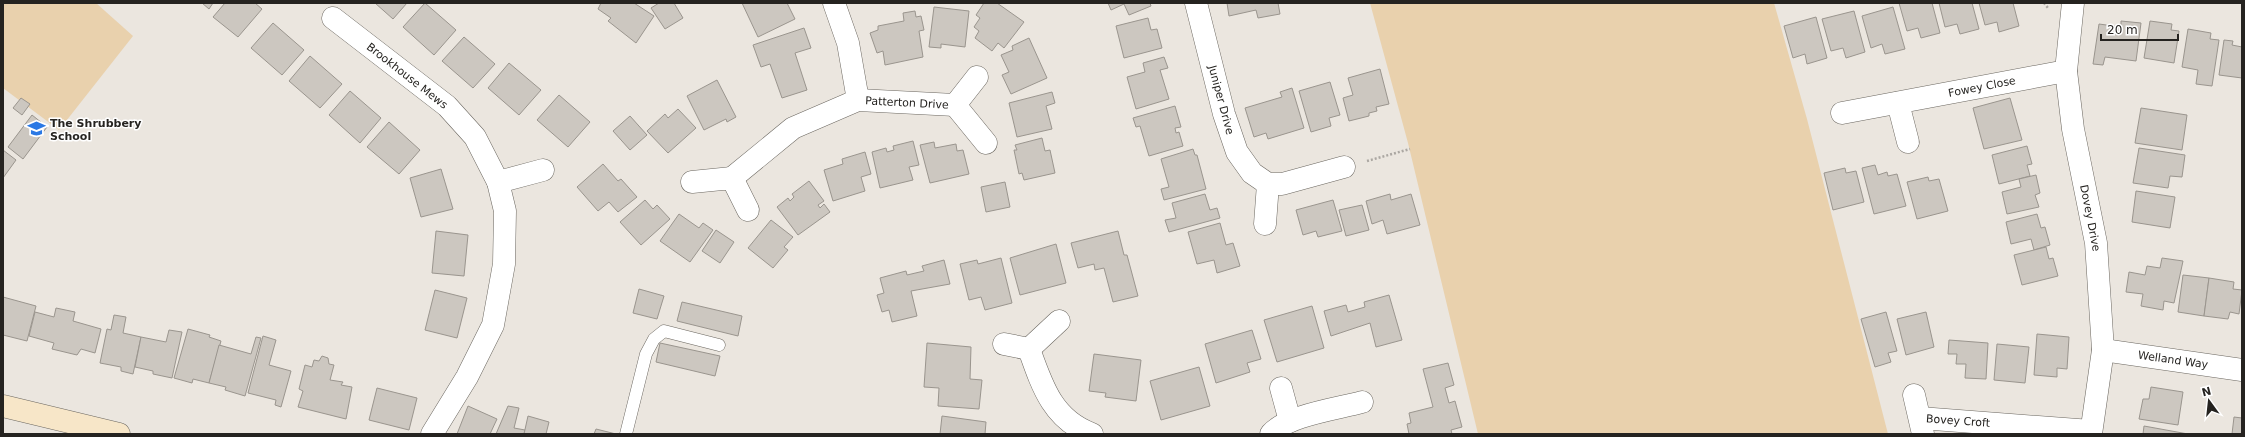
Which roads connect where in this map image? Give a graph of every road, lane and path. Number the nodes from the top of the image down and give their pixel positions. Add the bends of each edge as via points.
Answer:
1 (834, 3) edge
2 (1196, 3) edge
3 (2073, 3) edge
4 (333, 18) dead end
5 (2066, 71) junction
6 (977, 77) dead end
7 (858, 100) junction
8 (1898, 103) junction
9 (955, 106) junction
10 (1842, 113) dead end
11 (1908, 142) dead end
12 (986, 143) dead end
13 (1410, 149) dead end
14 (1344, 167) joint
15 (543, 170) dead end
16 (732, 178) junction
17 (498, 182) junction
18 (692, 182) dead end
19 (1268, 184) junction
20 (748, 210) dead end
21 (1265, 224) dead end
22 (1059, 321) dead end
23 (1004, 344) dead end
24 (719, 345) dead end
25 (1029, 350) junction
26 (2104, 350) junction
27 (2242, 370) edge
28 (1281, 388) dead end
29 (1914, 395) dead end
30 (1362, 402) dead end
31 (3, 406) edge
32 (1290, 421) junction
33 (1921, 426) edge
34 (1080, 432) edge
35 (2091, 432) edge
36 (119, 434) edge
37 (432, 434) edge
38 (626, 434) edge
39 (1271, 434) edge

1 - 7 street, Patterton Drive via 848,43
2 - 19 street, Juniper Drive via 1224,114 1237,152 1252,173
3 - 5 street, Dovey Drive
4 - 17 street, Brookhouse Mews via 447,106 475,137
5 - 8 street, Fowey Close
5 - 26 street, Dovey Drive via 2073,129 2096,243
6 - 9 street, Patterton Drive
7 - 9 street, Patterton Drive
7 - 16 street, Patterton Drive via 793,128
8 - 10 street, Fowey Close
8 - 11 street
9 - 12 street, Patterton Drive
13 - 14 path
14 - 19 street via 1282,184
15 - 17 street
16 - 18 street
16 - 20 street
17 - 37 street, Brookhouse Mews via 506,211 504,264 493,325 467,377
19 - 21 street
22 - 25 street
23 - 25 street
24 - 38 lane via 664,331 654,339 646,354
25 - 34 street via 1041,384 1055,408
26 - 27 street, Welland Way
26 - 35 street, Dovey Drive
28 - 32 street
29 - 33 street, Bovey Croft
30 - 32 street
31 - 36 street
32 - 39 street
33 - 35 street, Bovey Croft

